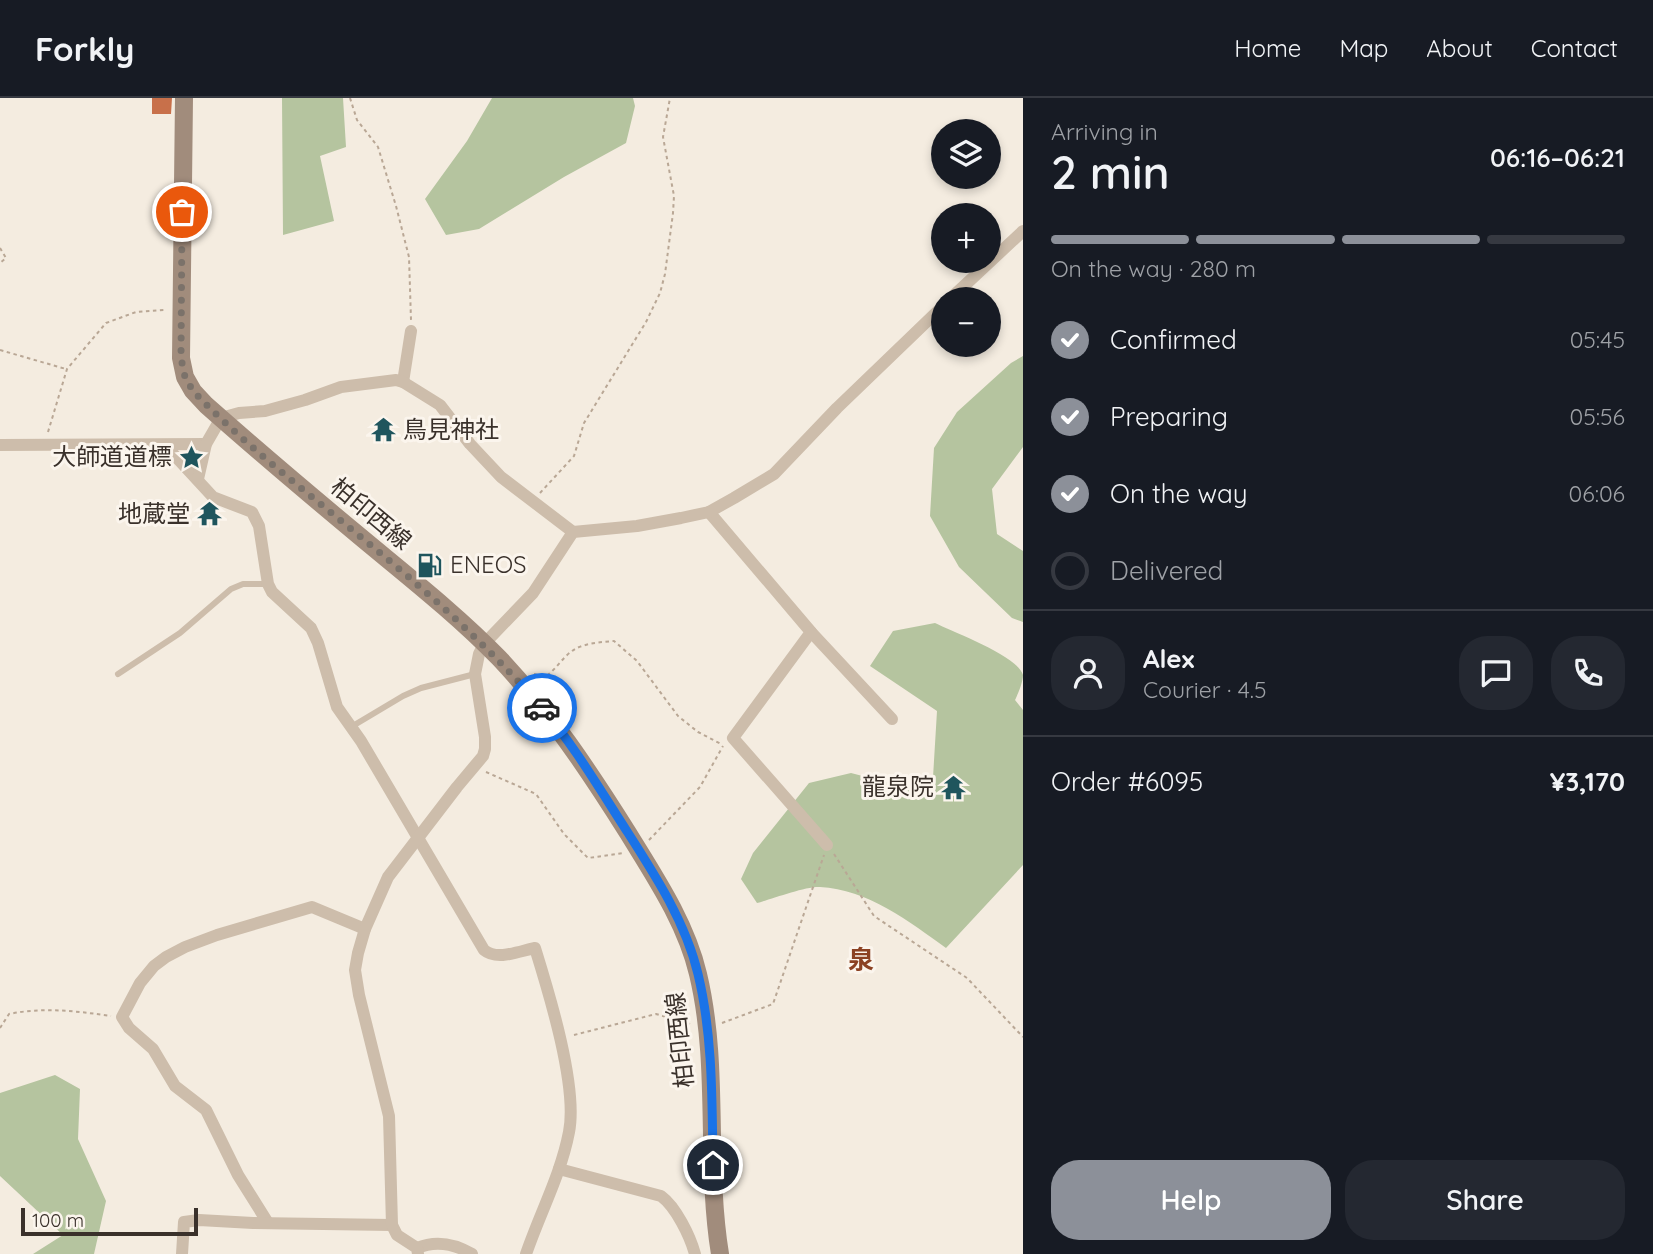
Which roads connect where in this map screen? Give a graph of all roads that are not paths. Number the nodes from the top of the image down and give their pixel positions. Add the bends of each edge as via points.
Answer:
1 (184, 98) edge
2 (1023, 231) edge
3 (963, 287) edge
4 (931, 318) edge
5 (411, 331) road end
6 (403, 382) junction
7 (221, 418) junction
8 (206, 444) junction
9 (0, 445) edge
10 (166, 445) junction
11 (198, 479) junction
12 (709, 512) junction
13 (573, 532) junction
14 (268, 584) junction
15 (811, 632) junction
16 (484, 644) junction
17 (118, 674) dead end
18 (475, 674) junction
19 (892, 719) dead end
20 (351, 727) junction
21 (417, 839) junction
22 (827, 845) road end
23 (365, 929) junction
24 (559, 1169) junction
25 (268, 1223) junction
26 (392, 1225) junction
27 (418, 1251) edge
28 (182, 1254) edge
29 (472, 1254) edge
30 (526, 1254) edge
31 (695, 1254) edge
32 (720, 1254) edge

1 - 7 main road, 柏印西線 via 181,358 193,391
2 - 3 street
4 - 12 street via 774,474
5 - 6 street
6 - 7 street via 341,387 305,401
6 - 13 street via 440,405 486,463
7 - 8 street
7 - 16 main road, 柏印西線
8 - 10 street
8 - 11 street
9 - 10 street
10 - 11 street
11 - 14 street via 213,497 252,512 259,526
12 - 13 street
12 - 15 street
13 - 16 street via 533,593
14 - 17 lane via 231,589 180,633
14 - 20 street via 312,628 337,707
15 - 19 street
15 - 22 street via 733,738
16 - 18 street
16 - 32 main road, 柏印西線 via 545,711 574,751 639,850 676,914 689,947 707,1029
18 - 20 lane via 403,695
18 - 21 street via 483,757
20 - 21 street
21 - 23 street via 388,877
21 - 24 street via 484,950 499,955 535,948 569,1091 570,1130
23 - 25 street via 312,907 206,939 154,966 122,1017 153,1049 174,1086 206,1110
23 - 26 street via 355,971 389,1116
24 - 30 street
24 - 31 street via 661,1196
25 - 26 street
25 - 28 street via 184,1222
26 - 27 street via 397,1235
27 - 29 street via 427,1244 439,1244

